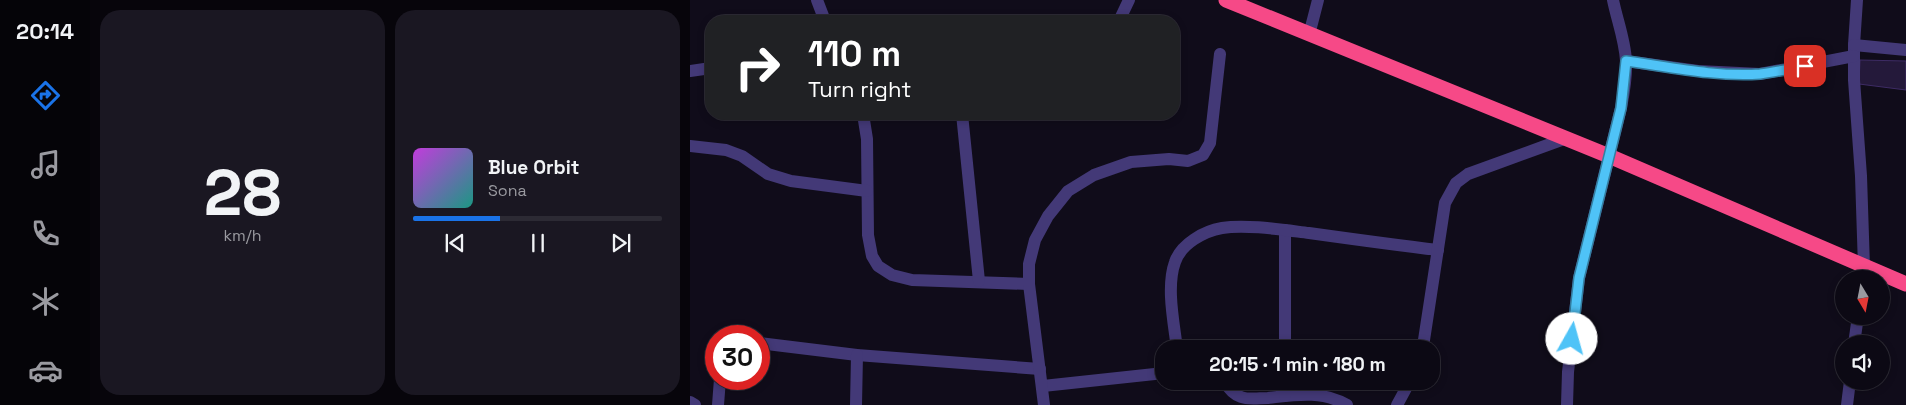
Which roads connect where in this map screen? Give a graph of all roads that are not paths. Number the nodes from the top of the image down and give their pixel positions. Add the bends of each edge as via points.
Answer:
1 (817, 0) edge
2 (1130, 0) edge
3 (1226, 0) edge
4 (1318, 0) edge
5 (1626, 0) edge
6 (1857, 0) edge
7 (1614, 4) edge
8 (823, 15) edge
9 (1122, 15) edge
10 (1309, 35) junction
11 (1906, 50) edge
12 (1854, 51) junction
13 (1220, 54) dead end
14 (1626, 61) junction
15 (705, 69) edge
16 (690, 71) edge
17 (863, 120) edge
18 (963, 120) edge
19 (1564, 139) junction
20 (690, 146) edge
21 (1609, 156) junction
22 (867, 191) junction
23 (1285, 230) junction
24 (1438, 250) junction
25 (1856, 270) edge
26 (1863, 270) edge
27 (1890, 280) edge
28 (979, 281) junction
29 (1029, 284) junction
30 (1906, 284) edge
31 (1176, 340) edge
32 (1286, 340) edge
33 (1424, 340) edge
34 (770, 344) edge
35 (857, 355) junction
36 (1040, 369) junction
37 (1155, 374) edge
38 (1043, 386) junction
39 (719, 390) edge
40 (1228, 390) edge
41 (1233, 390) edge
42 (1286, 390) edge
43 (1406, 390) edge
44 (1849, 390) edge
45 (1286, 396) junction
46 (690, 402) edge
47 (695, 405) edge
48 (718, 405) edge
49 (856, 405) edge
50 (1044, 405) edge
51 (1230, 405) edge
52 (1347, 405) edge
53 (1398, 405) edge
54 (1567, 405) edge
55 (1847, 405) edge

1 - 8 street
2 - 9 street
3 - 10 highway
4 - 10 street
5 - 7 street
6 - 12 street
7 - 14 street
10 - 19 highway
11 - 12 street
12 - 14 street via 1760,74 1698,72
12 - 26 street
13 - 29 street via 1210,143 1203,155 1188,160 1131,162 1094,174 1068,191 1034,240
14 - 21 street via 1621,108
15 - 16 street
17 - 22 street via 867,139
18 - 28 street
19 - 21 highway
19 - 24 street via 1468,174 1456,183 1445,203
20 - 22 street via 726,150 742,156 768,174 791,181
21 - 25 highway
21 - 54 street via 1579,278
22 - 28 street via 868,235 872,256 878,266 912,280
23 - 24 street
23 - 31 street via 1222,228 1203,233 1190,241 1175,260 1170,284
23 - 32 street
24 - 33 street
27 - 30 highway
28 - 29 street
29 - 36 street
34 - 35 street
35 - 36 street
35 - 49 street
36 - 38 street
37 - 38 street
38 - 50 street
39 - 48 street
40 - 51 street
41 - 45 street via 1241,397 1256,399
42 - 45 street
43 - 53 street
44 - 55 street
45 - 52 street via 1324,395
46 - 47 street

